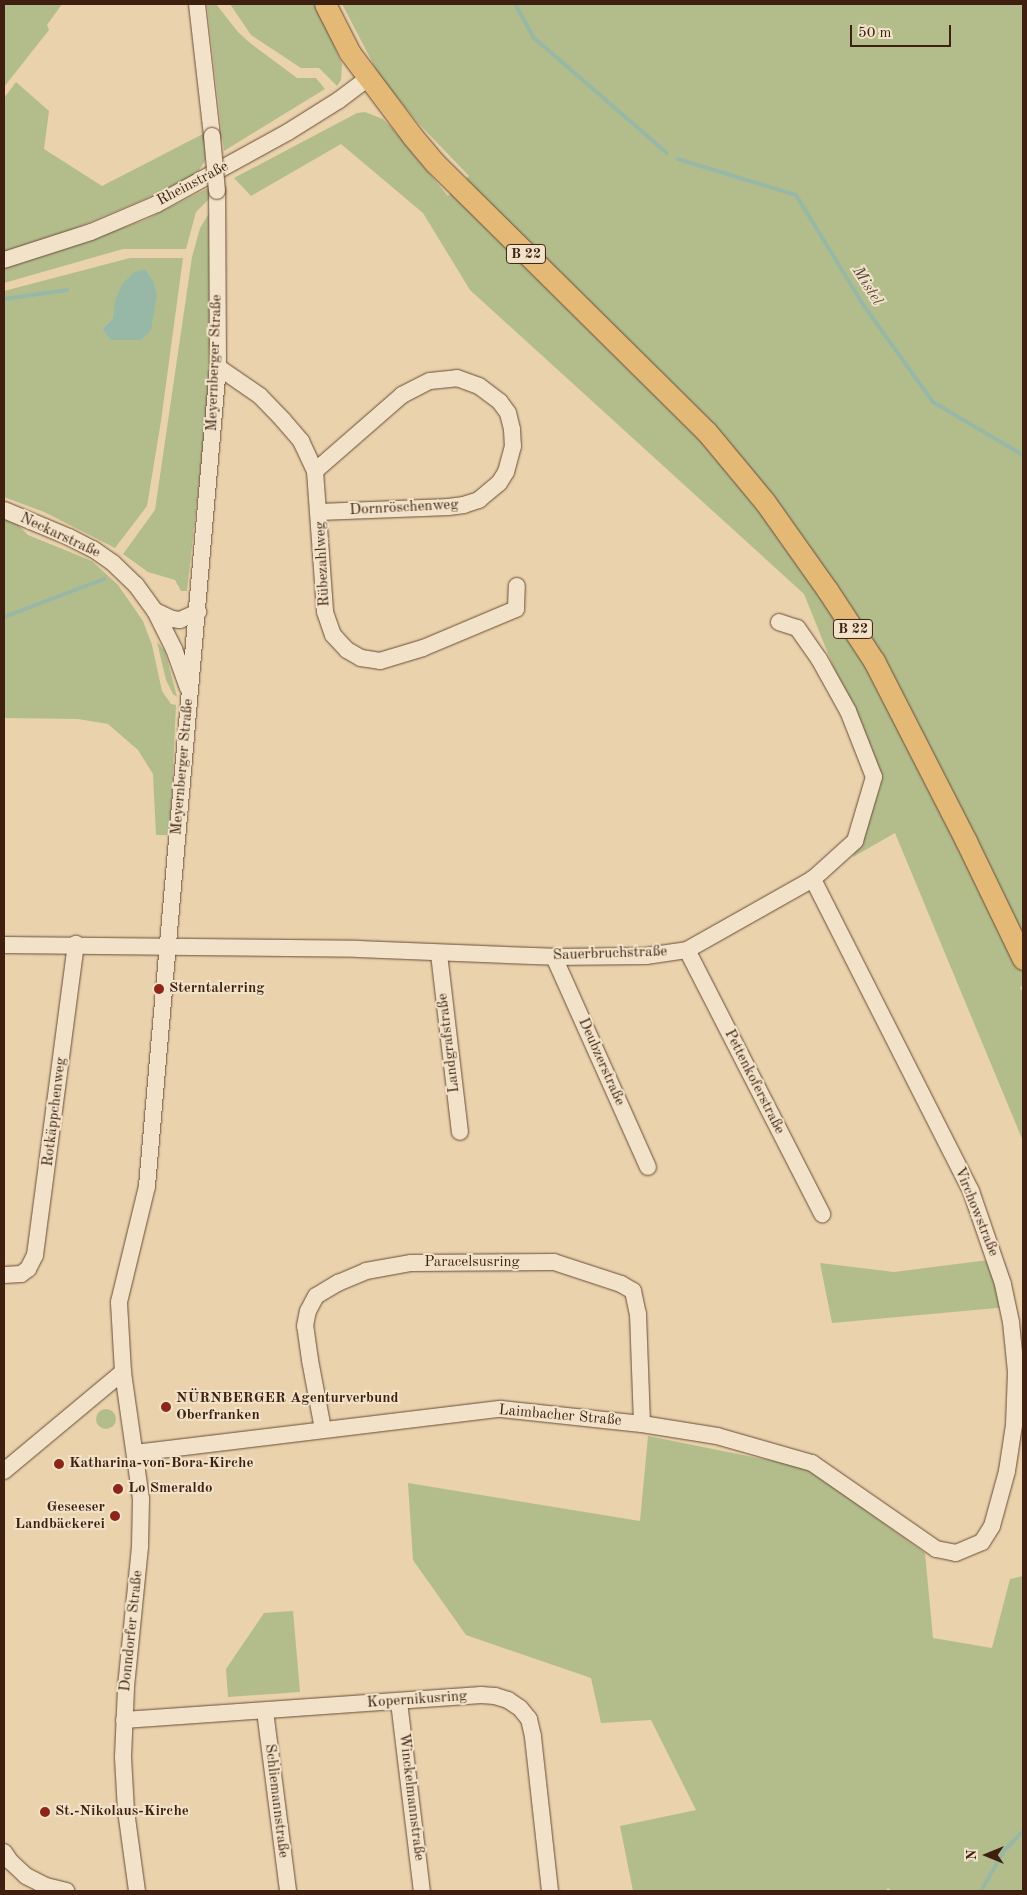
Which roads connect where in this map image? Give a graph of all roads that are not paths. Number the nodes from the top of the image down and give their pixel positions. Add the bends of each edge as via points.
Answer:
1 (197, 4) edge
2 (325, 4) edge
3 (368, 78) junction
4 (4, 260) edge
5 (218, 367) junction
6 (315, 471) junction
7 (4, 510) edge
8 (320, 512) junction
9 (517, 586) dead end
10 (155, 611) junction
11 (198, 612) junction
12 (779, 622) dead end
13 (190, 693) junction
14 (813, 879) junction
15 (76, 944) junction
16 (4, 945) edge
17 (168, 947) junction
18 (687, 950) junction
19 (439, 954) junction
20 (554, 957) junction
21 (1023, 960) edge
22 (460, 1132) dead end
23 (648, 1167) dead end
24 (822, 1214) dead end
25 (4, 1275) edge
26 (123, 1372) junction
27 (642, 1424) junction
28 (323, 1430) junction
29 (135, 1453) junction
30 (4, 1470) edge
31 (956, 1553) joint
32 (399, 1702) junction
33 (265, 1711) junction
34 (124, 1720) junction
35 (4, 1852) edge
36 (133, 1890) edge
37 (66, 1891) edge
38 (288, 1891) edge
39 (422, 1891) edge
40 (550, 1891) edge

1 - 5 street, Meyernberger Straße, bridge via 217,192
2 - 3 main road, B 22 via 350,54
3 - 4 street, Rheinstraße via 288,132 158,204 91,232
3 - 21 main road, B 22 via 412,138 436,164 706,431 764,502 874,661 966,840
5 - 6 street, Rübezahlweg via 260,396 283,420 301,441
5 - 11 street, Meyernberger Straße
6 - 8 street, Rübezahlweg
6 - 8 street, Dornröschenweg via 402,395 430,380 457,378 479,386 500,402 508,413 513,446 506,472 499,483 479,500 464,506
7 - 10 street, Neckarstraße via 46,526 114,563
8 - 9 street, Rübezahlweg via 325,612 333,635 347,650 361,658 380,661 423,648 516,609
10 - 11 street via 180,620
10 - 13 street, Neckarstraße via 174,649
11 - 13 street, Meyernberger Straße
12 - 14 street, Sauerbruchstraße via 797,628 819,659 848,710 874,777 854,840
13 - 17 street, Meyernberger Straße
14 - 18 street, Sauerbruchstraße
14 - 31 street, Virchowstraße via 971,1191 1005,1292 1016,1372 1014,1425 1007,1471 992,1526 982,1542
15 - 16 street
15 - 17 street
15 - 25 street, Rotkäppchenweg via 35,1255 28,1269 21,1274
17 - 19 street, Sauerbruchstraße via 358,949
17 - 26 street, Meyernberger Straße via 147,1186 119,1302
18 - 20 street, Sauerbruchstraße via 646,956
18 - 24 street, Pettenkoferstraße
19 - 20 street, Sauerbruchstraße
19 - 22 street, Landgrafstraße
20 - 23 street, Deubzerstraße
26 - 29 street, Donndorfer Straße
26 - 30 street
27 - 28 street, Laimbacher Straße via 501,1409
27 - 28 street, Paracelsusring via 638,1314 633,1291 554,1262 411,1263 366,1271 338,1283 316,1296 308,1311 305,1326
27 - 31 street, Laimbacher Straße via 717,1436 812,1463 936,1549
28 - 29 street, Laimbacher Straße
29 - 34 street, Donndorfer Straße via 140,1499 140,1547
32 - 33 street, Kopernikusring
32 - 39 street, Winckelmannstraße
32 - 40 street, Kopernikusring via 487,1695 508,1700 529,1719
33 - 34 street, Kopernikusring
33 - 38 street, Schliemannstraße
34 - 36 street, Donndorfer Straße via 126,1812
35 - 37 street via 26,1876

